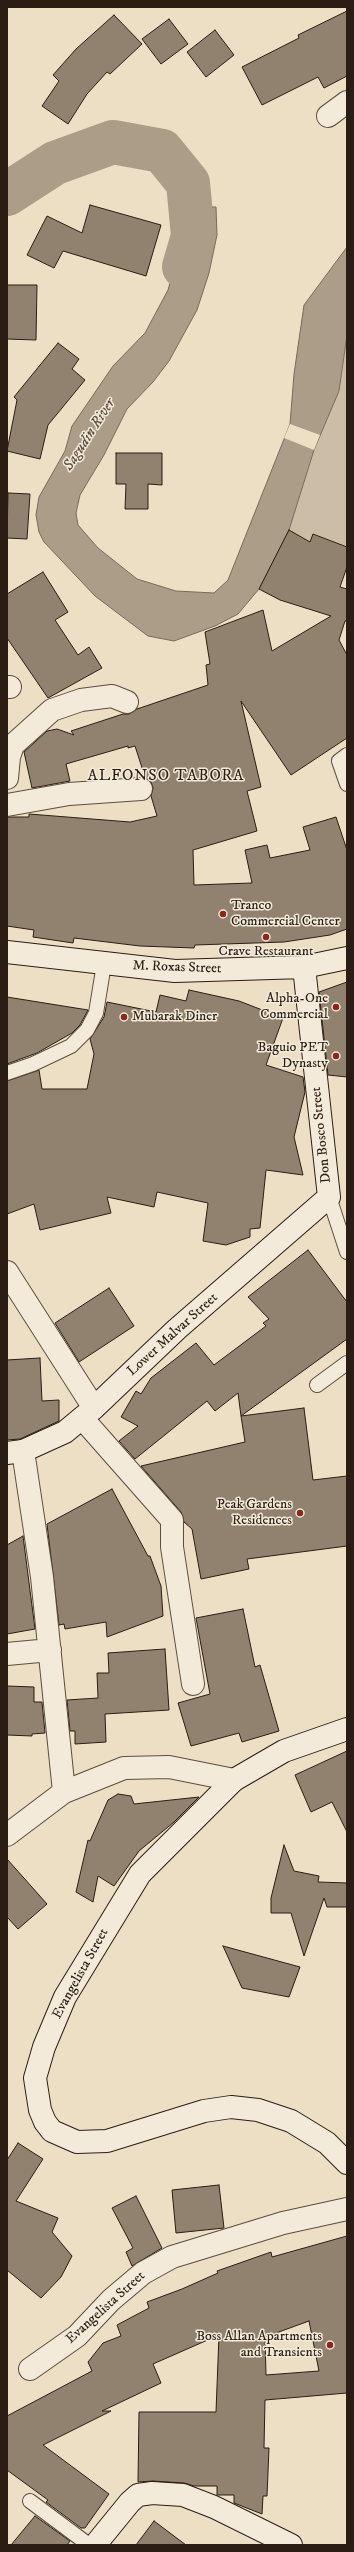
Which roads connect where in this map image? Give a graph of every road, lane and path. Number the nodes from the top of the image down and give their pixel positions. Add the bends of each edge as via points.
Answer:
1 (347, 102) edge
2 (328, 116) dead end
3 (127, 702) dead end
4 (347, 755) edge
5 (7, 778) edge
6 (347, 784) edge
7 (141, 789) dead end
8 (7, 805) edge
9 (7, 952) edge
10 (347, 958) edge
11 (104, 964) junction
12 (304, 967) junction
13 (7, 1073) edge
14 (329, 1197) junction
15 (347, 1252) edge
16 (7, 1272) edge
17 (347, 1363) edge
18 (317, 1385) dead end
19 (88, 1413) junction
20 (15, 1452) edge
21 (50, 1650) junction
22 (7, 1654) edge
23 (193, 1684) dead end
24 (347, 1728) edge
25 (234, 1780) junction
26 (64, 1792) junction
27 (7, 1835) edge
28 (347, 2162) edge
29 (347, 2209) edge
30 (30, 2369) dead end
31 (30, 2501) dead end
32 (89, 2545) edge
33 (95, 2545) edge
34 (291, 2545) edge

1 - 2 street
3 - 5 street via 112,696 82,700 52,710 14,745
4 - 6 lane via 339,761
7 - 8 street via 69,794
9 - 11 street, M. Roxas Street
10 - 12 street, M. Roxas Street
11 - 12 street, M. Roxas Street via 175,971
11 - 13 lane via 96,1013 87,1030 71,1046
12 - 14 street, Don Bosco Street
14 - 15 lane, Don Bosco Street
14 - 19 street, Lower Malvar Street via 177,1329
16 - 19 street
17 - 18 lane
19 - 20 street, Lower Malvar Street via 64,1432
19 - 23 street via 172,1520 172,1547
20 - 21 street via 42,1577
21 - 22 street
21 - 26 street
24 - 25 street, Evangelista Street via 284,1751
25 - 26 street via 169,1767 124,1768
25 - 28 street, Evangelista Street via 140,1874 65,1997 44,2047 35,2078 40,2110 52,2131 77,2142 89,2144 107,2141 204,2111 231,2107 258,2110 291,2120 327,2143
26 - 27 street
29 - 30 street, Evangelista Street via 283,2223 172,2257 142,2273 111,2300 77,2336
31 - 32 lane
33 - 34 street via 130,2502 138,2495 152,2493 183,2495 214,2507

